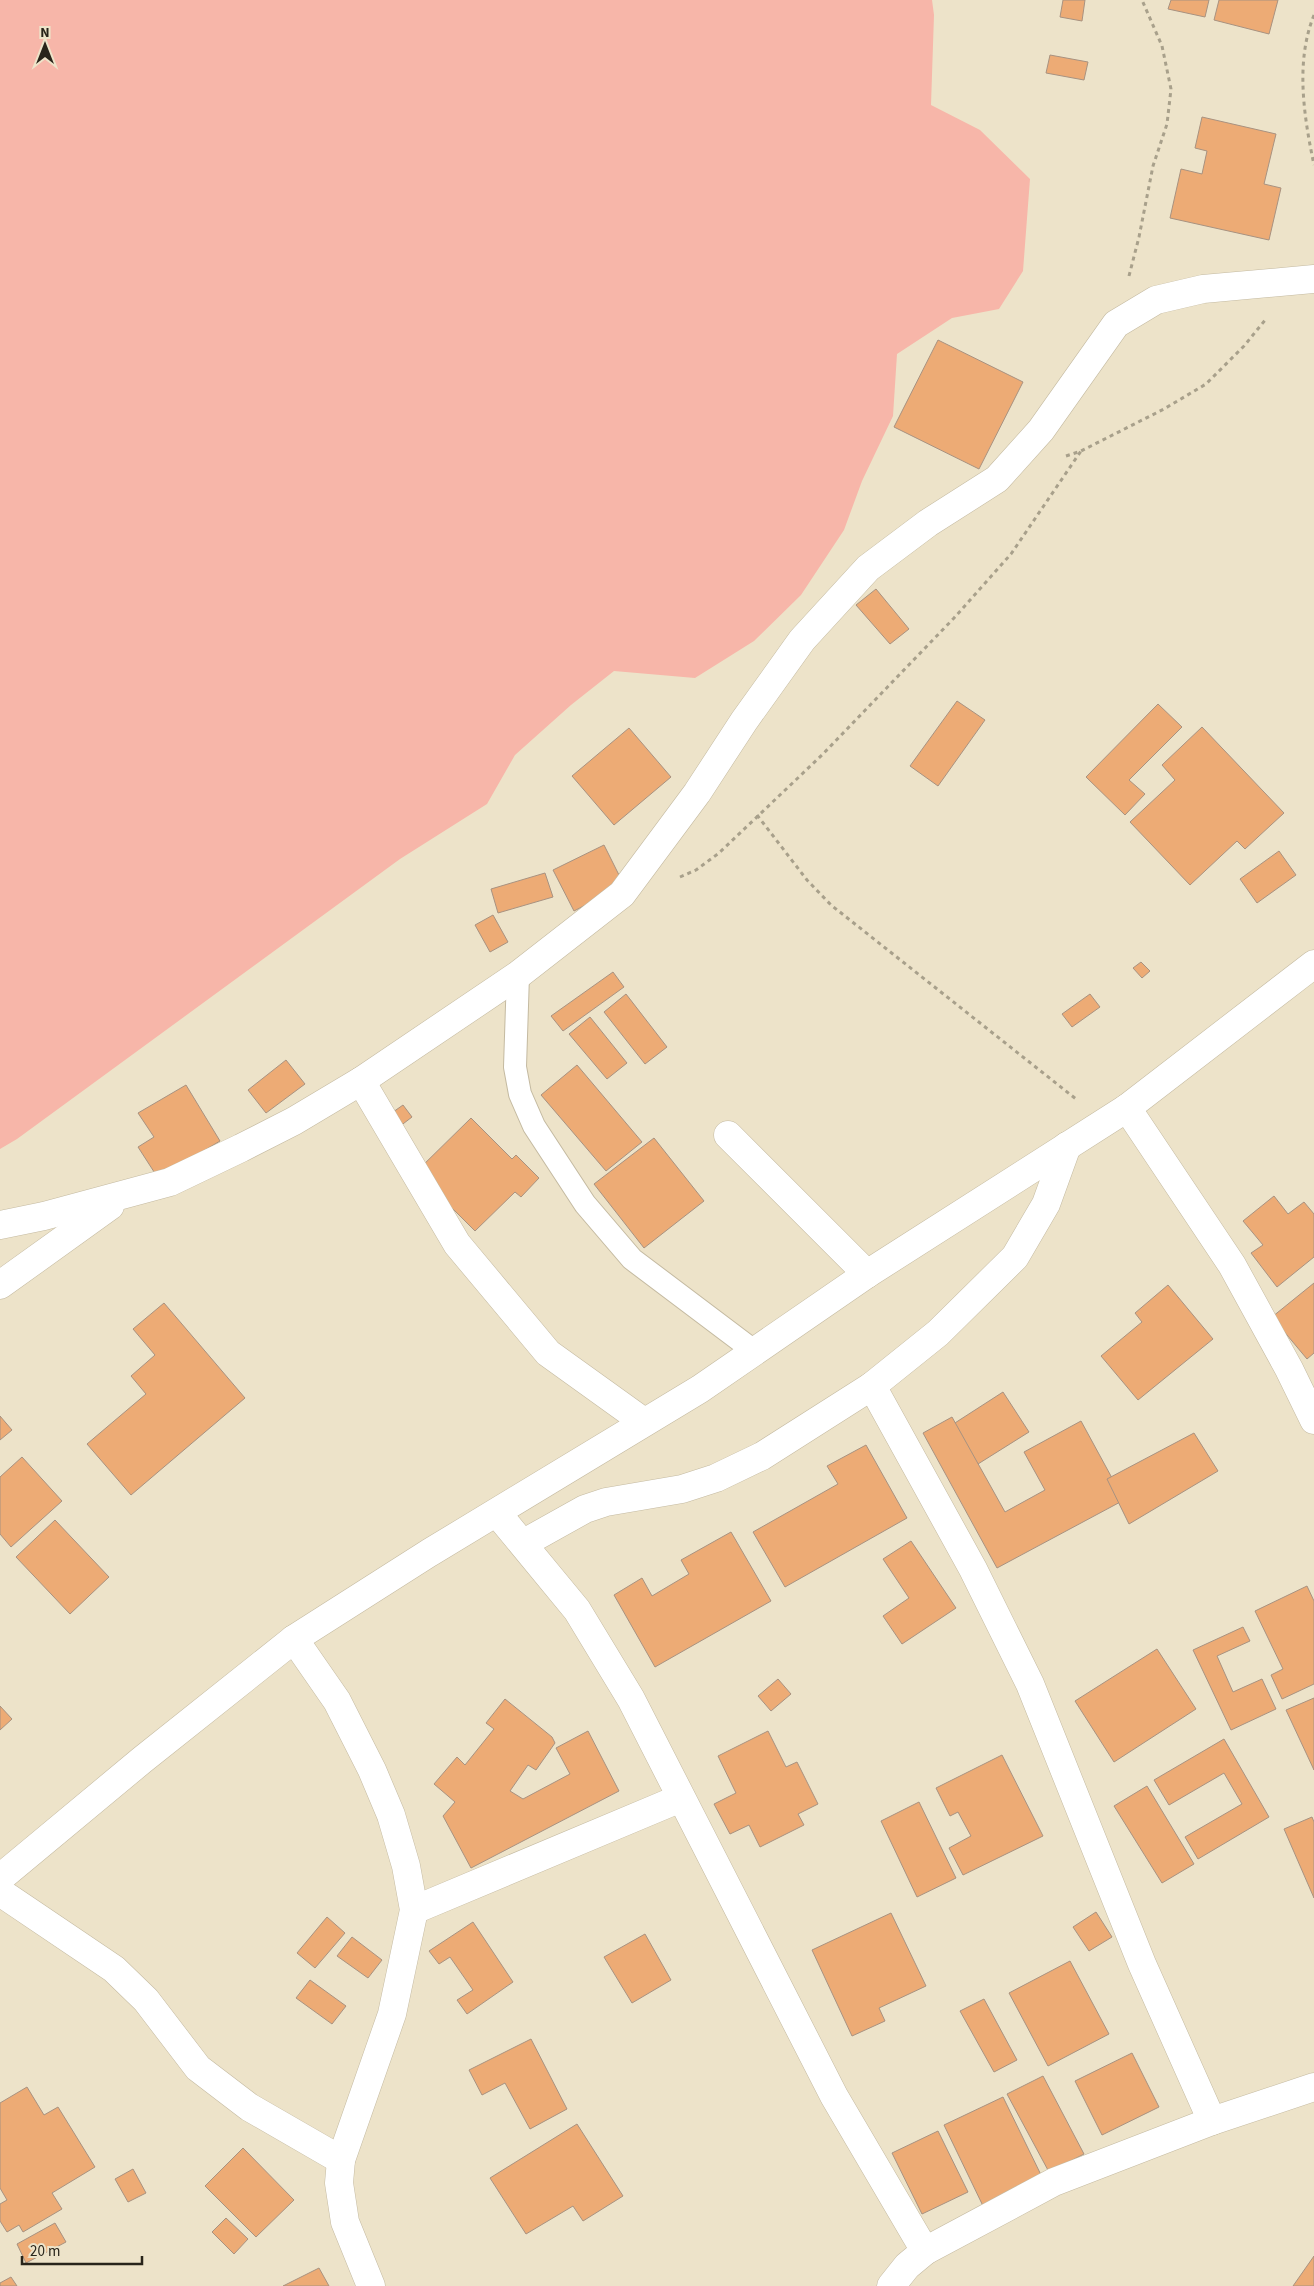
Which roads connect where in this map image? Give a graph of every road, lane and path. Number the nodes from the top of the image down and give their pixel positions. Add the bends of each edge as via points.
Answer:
1 (1142, 0) edge
2 (1314, 15) edge
3 (1314, 165) edge
4 (1306, 280) edge
5 (1116, 324) junction
6 (1081, 451) junction
7 (1062, 458) dead end
8 (757, 815) junction
9 (679, 877) dead end
10 (1314, 964) edge
11 (518, 975) junction
12 (361, 1081) junction
13 (1116, 1115) junction
14 (728, 1135) dead end
15 (1067, 1146) junction
16 (125, 1195) junction
17 (0, 1225) edge
18 (867, 1274) junction
19 (0, 1285) edge
20 (754, 1350) junction
21 (872, 1386) junction
22 (1314, 1420) edge
23 (644, 1422) junction
24 (497, 1513) junction
25 (524, 1543) junction
26 (294, 1639) junction
27 (681, 1798) junction
28 (0, 1878) edge
29 (0, 1892) edge
30 (414, 1910) junction
31 (1314, 2088) edge
32 (1212, 2121) junction
33 (341, 2160) junction
34 (925, 2251) junction
35 (887, 2285) edge
36 (371, 2286) edge

1 - 5 path via 1162,46 1171,89 1167,124 1153,166 1139,238
2 - 3 path via 1304,56 1304,116
4 - 5 street via 1203,289 1156,300
4 - 6 path via 1206,384
5 - 11 street via 1041,430 997,479 928,522 868,568 802,640 744,720 697,793 622,894
6 - 7 path
6 - 8 path via 1011,554 822,755
8 - 9 path via 719,853 696,870
8 - 13 path via 807,880 831,905 1031,1065
10 - 13 street
11 - 12 street
11 - 20 lane via 515,1067 520,1094 534,1126 585,1204 632,1259
12 - 16 street via 294,1121 170,1182
12 - 23 street via 457,1244 548,1353
13 - 15 street
13 - 22 street via 1232,1265
14 - 18 street
15 - 18 street
15 - 21 street via 1046,1204 1015,1258 938,1333
16 - 17 street
16 - 19 street
18 - 20 street
20 - 23 street via 700,1389
21 - 25 street via 762,1456 716,1478 682,1489 606,1502 585,1509
21 - 32 street via 973,1569 1030,1684 1142,1964
23 - 24 street
24 - 25 street
24 - 26 street
25 - 27 street via 577,1610 631,1699
26 - 28 street
26 - 30 street via 337,1701 372,1770 391,1815 406,1866
27 - 30 street
27 - 34 street via 834,2096
29 - 33 street via 114,1968 146,2000 198,2068 249,2107
30 - 33 street via 392,2014
31 - 32 street
32 - 34 street via 1054,2182
33 - 36 street via 339,2183 345,2222
34 - 35 street

